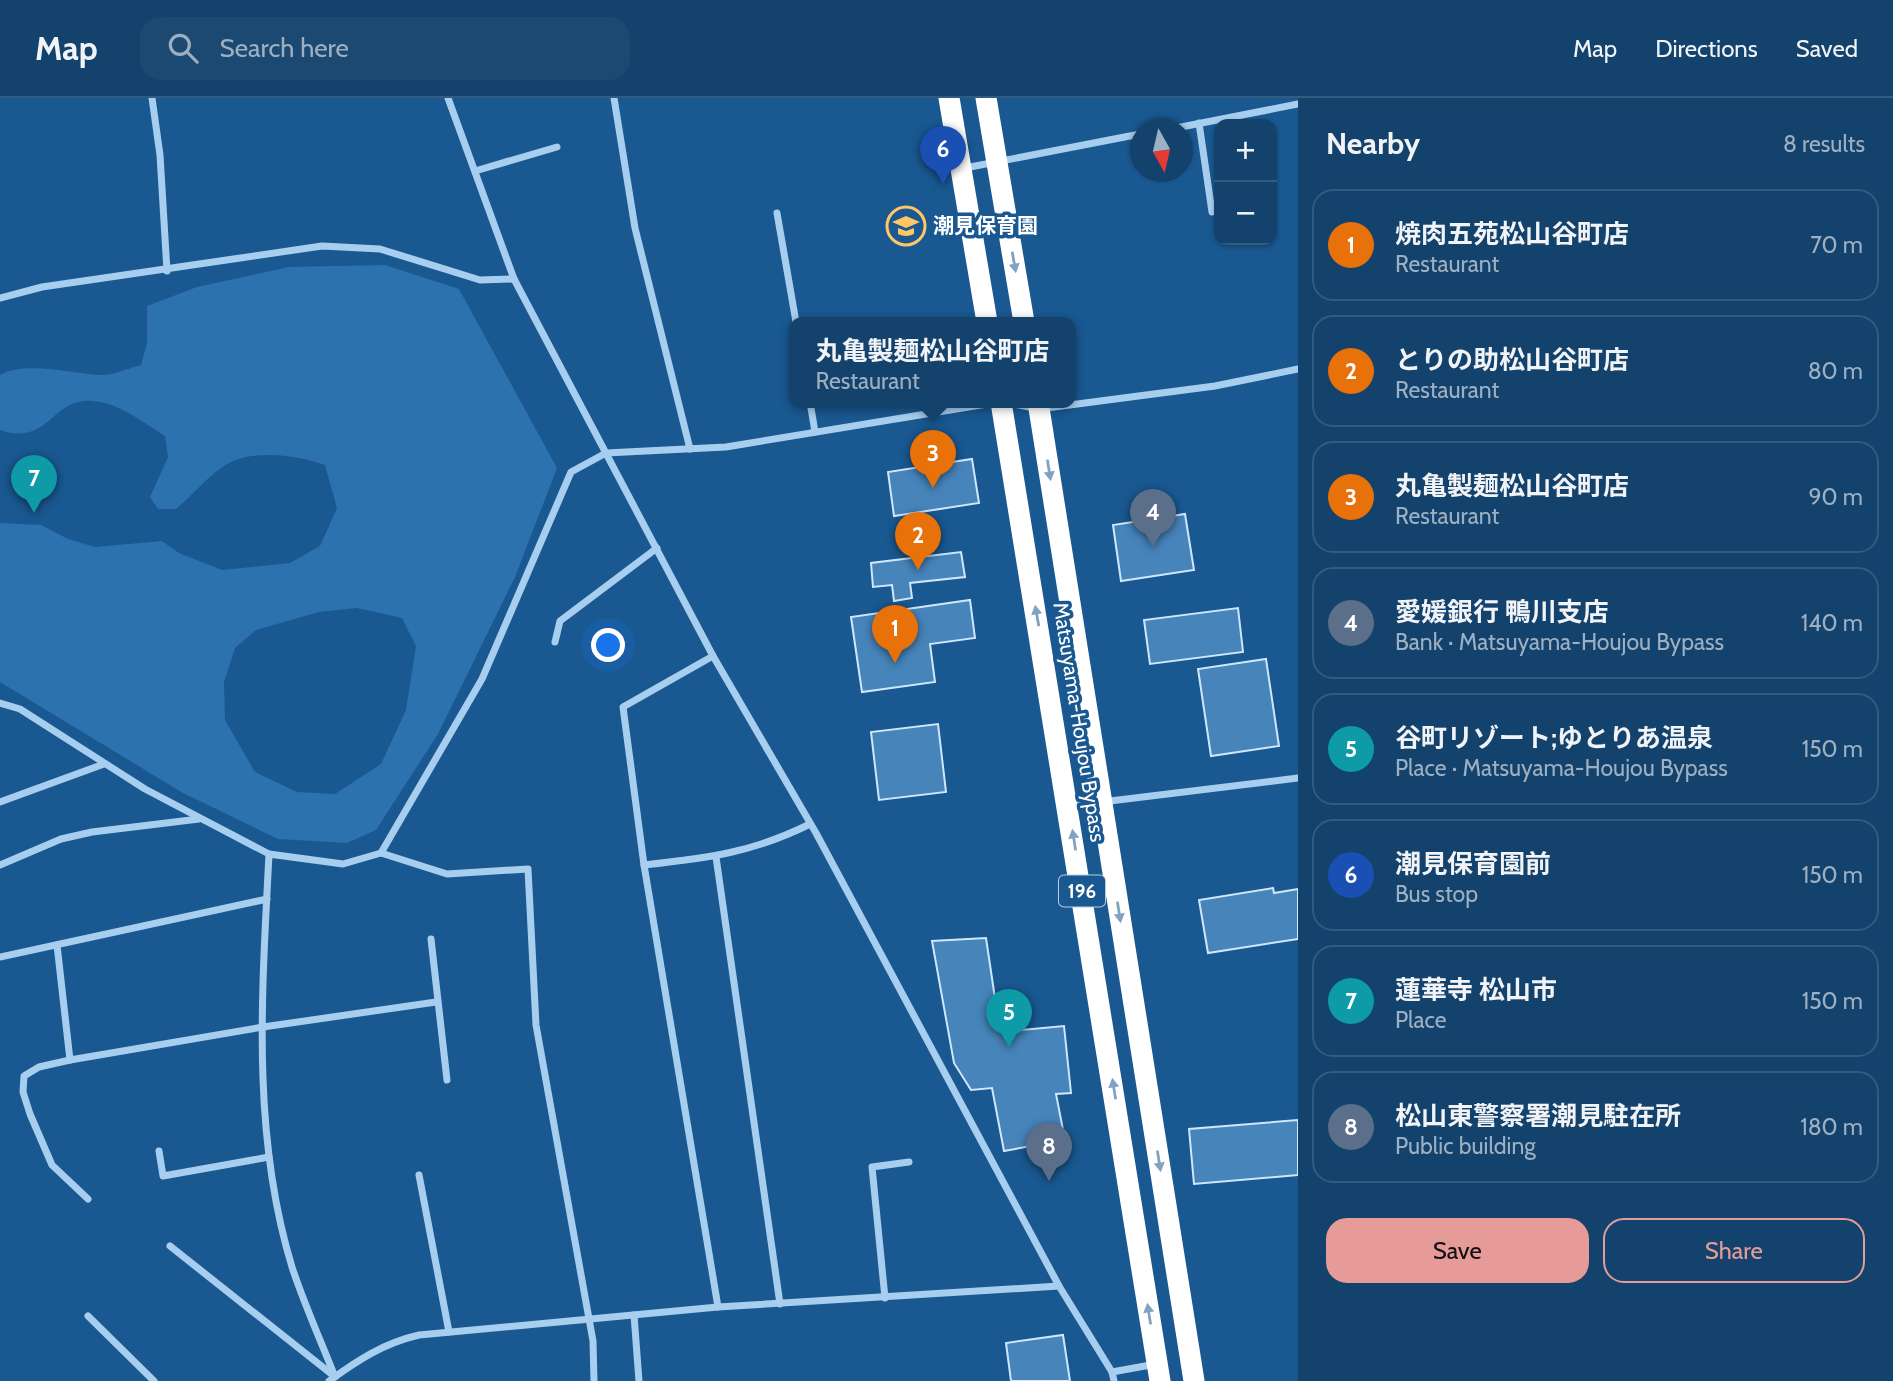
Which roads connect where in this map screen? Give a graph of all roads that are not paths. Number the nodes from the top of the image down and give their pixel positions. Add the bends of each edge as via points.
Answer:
1 (152, 98) edge
2 (448, 98) edge
3 (614, 98) edge
4 (949, 98) edge
5 (986, 98) edge
6 (1298, 104) edge
7 (1199, 123) junction
8 (1193, 124) edge
9 (1130, 136) edge
10 (557, 147) dead end
11 (996, 162) junction
12 (961, 169) junction
13 (475, 171) junction
14 (1212, 212) dead end
15 (777, 213) dead end
16 (167, 271) junction
17 (513, 279) junction
18 (0, 298) edge
19 (795, 317) edge
20 (986, 317) edge
21 (1023, 317) edge
22 (1298, 369) edge
23 (1076, 402) edge
24 (811, 408) edge
25 (964, 408) edge
26 (1002, 408) edge
27 (1039, 408) edge
28 (815, 432) junction
29 (690, 449) junction
30 (606, 453) junction
31 (657, 548) junction
32 (555, 642) dead end
33 (713, 656) junction
34 (0, 704) edge
35 (104, 764) junction
36 (1298, 778) edge
37 (0, 802) edge
38 (1102, 803) junction
39 (1069, 806) junction
40 (201, 819) junction
41 (810, 824) junction
42 (381, 853) junction
43 (269, 854) junction
44 (716, 857) junction
45 (0, 865) edge
46 (644, 865) junction
47 (267, 899) junction
48 (430, 939) dead end
49 (57, 945) junction
50 (0, 957) edge
51 (436, 1002) junction
52 (263, 1027) junction
53 (70, 1060) junction
54 (447, 1080) dead end
55 (159, 1151) dead end
56 (269, 1157) junction
57 (909, 1162) dead end
58 (419, 1175) dead end
59 (88, 1199) dead end
60 (170, 1246) dead end
61 (1059, 1286) junction
62 (885, 1298) junction
63 (780, 1304) junction
64 (718, 1307) junction
65 (634, 1315) junction
66 (88, 1316) dead end
67 (588, 1320) junction
68 (449, 1332) junction
69 (1112, 1372) junction
70 (1158, 1372) edge
71 (332, 1379) edge
72 (154, 1381) edge
73 (594, 1381) edge
74 (639, 1381) edge
75 (1114, 1381) edge
76 (1194, 1381) edge

1 - 16 street
2 - 13 street
3 - 29 street via 635,228
4 - 12 highway
5 - 11 highway
6 - 7 street
7 - 8 street
7 - 14 street
9 - 11 street
10 - 13 street
11 - 12 street
11 -> 21 highway
12 - 20 highway
13 - 17 street
15 - 19 street
16 - 17 street via 322,246 380,249 480,280
16 - 18 street
17 - 30 street
22 - 23 street via 1215,386
24 - 28 street
25 - 28 street
39 -> 26 highway, Matsuyama-Houjou Bypass / 196
27 -> 38 highway, Matsuyama-Houjou Bypass / 196
28 - 29 street
29 - 30 street
30 - 31 street
30 - 42 street via 571,472 482,679
31 - 32 street via 560,621
31 - 33 street
33 - 41 street
33 - 46 street via 623,707
34 - 35 street via 20,709
35 - 37 street
35 - 40 street
36 - 38 street
38 - 39 street
38 -> 76 highway, Matsuyama-Houjou Bypass / 196
70 -> 39 highway, Matsuyama-Houjou Bypass / 196
40 - 43 street
40 - 45 street via 61,839
41 - 44 street via 773,843
41 - 61 street
42 - 43 street via 343,864
42 - 67 street via 447,874 528,869 536,1025
43 - 47 street
44 - 46 street
44 - 63 street
46 - 64 street
47 - 49 street
47 - 52 street
48 - 51 street
49 - 50 street
49 - 53 street
51 - 52 street
51 - 54 street
52 - 53 street
52 - 56 street via 260,1064
53 - 59 street via 39,1067 24,1076 23,1092 52,1166
55 - 56 street via 163,1176
56 - 71 street via 292,1267
57 - 62 street via 872,1167
58 - 68 street
60 - 71 street
61 - 62 street
61 - 69 street
62 - 63 street
63 - 64 street
64 - 65 street
65 - 67 street
65 - 74 street
66 - 72 street
67 - 68 street
67 - 73 street
68 - 71 street via 394,1341
69 - 70 street
69 - 75 street

